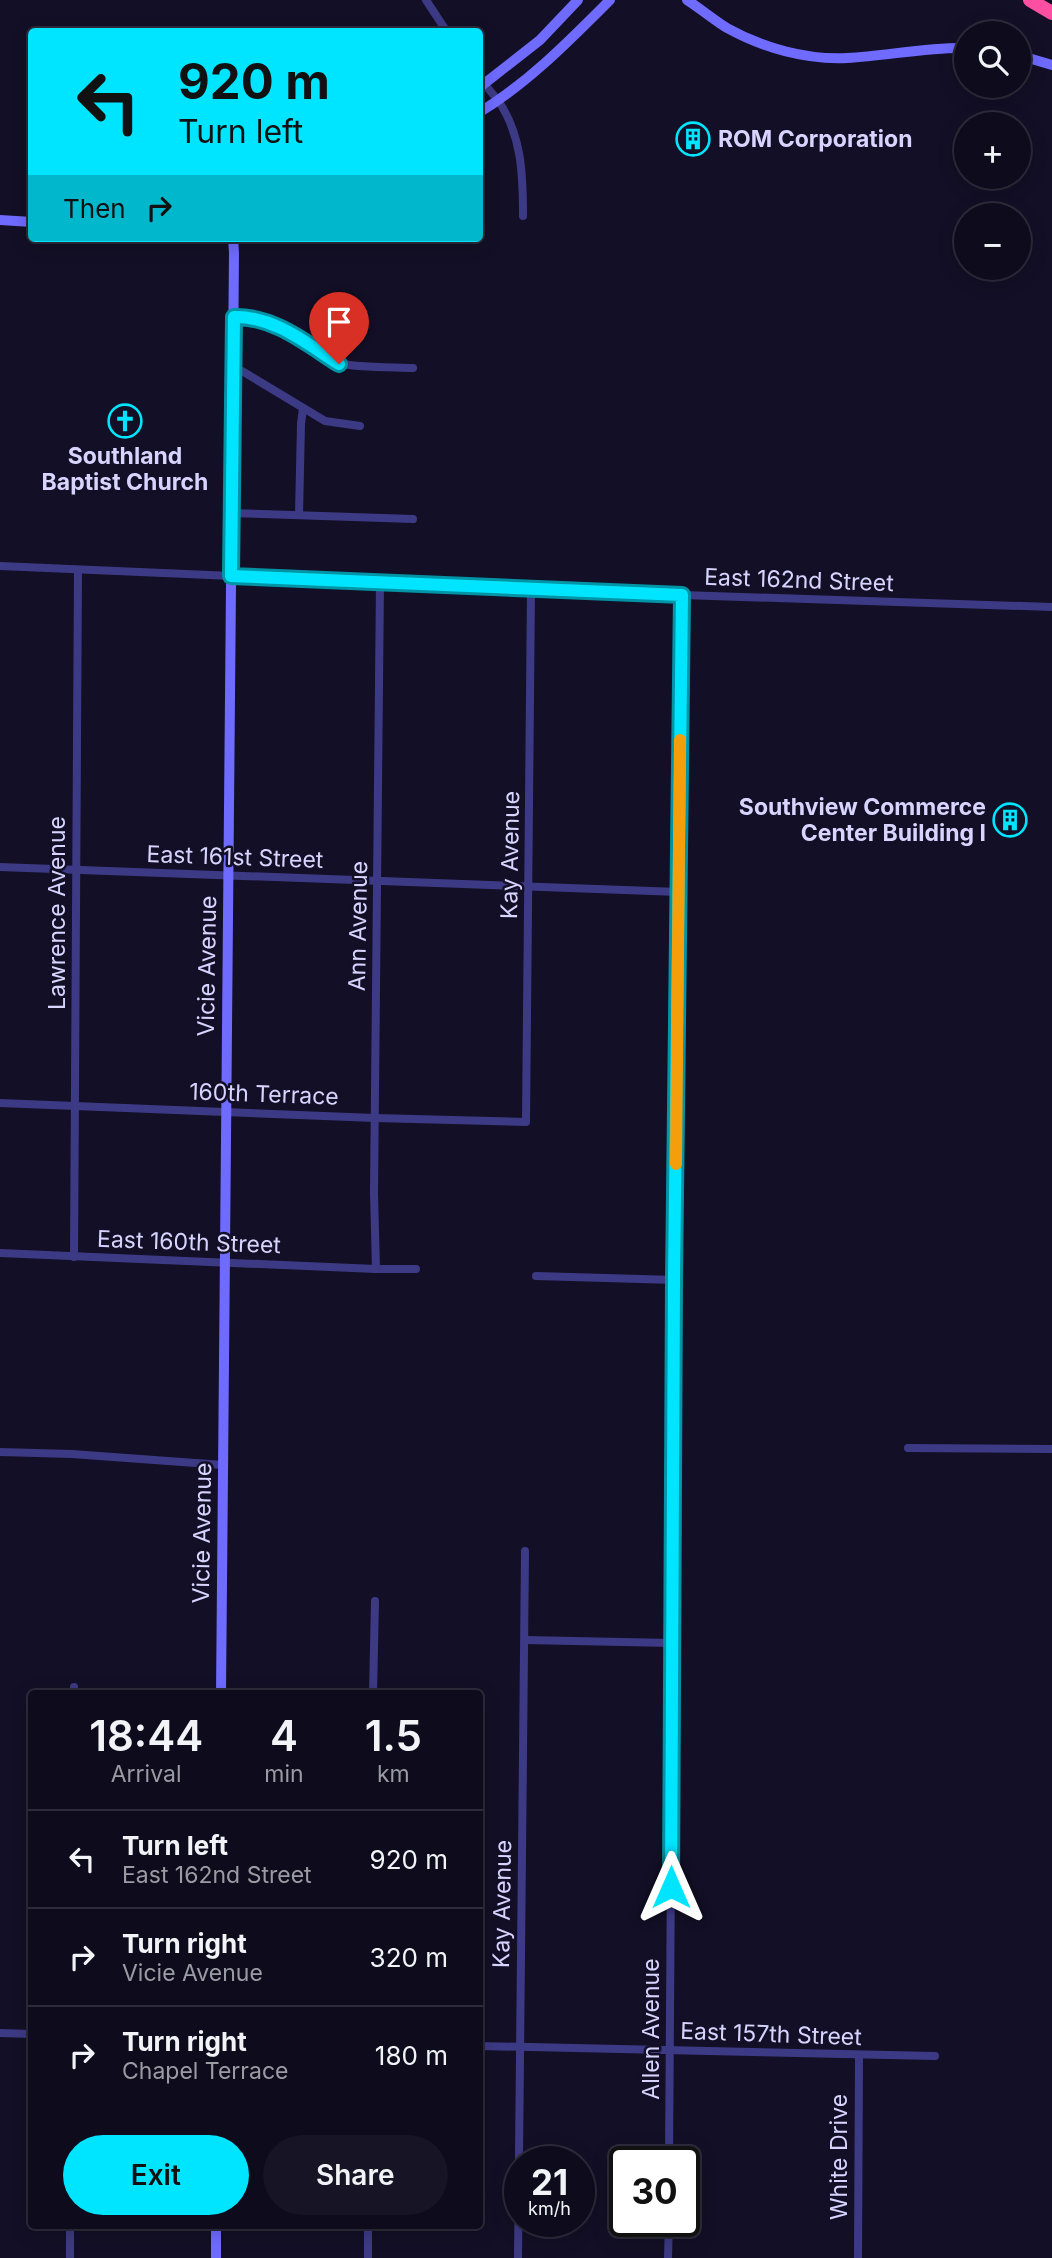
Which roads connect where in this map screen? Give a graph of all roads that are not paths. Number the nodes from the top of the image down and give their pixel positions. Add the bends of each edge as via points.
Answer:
1 (426, 0) edge
2 (579, 0) edge
3 (610, 0) edge
4 (687, 0) edge
5 (1030, 0) edge
6 (1052, 13) edge
7 (444, 28) edge
8 (954, 48) edge
9 (1031, 59) edge
10 (1052, 65) edge
11 (483, 82) edge
12 (483, 85) edge
13 (498, 101) junction
14 (483, 110) edge
15 (523, 215) dead end
16 (0, 220) edge
17 (28, 222) edge
18 (233, 242) edge
19 (234, 317) junction
20 (233, 368) junction
21 (413, 368) dead end
22 (303, 408) junction
23 (360, 426) dead end
24 (232, 513) junction
25 (299, 515) junction
26 (412, 519) dead end
27 (0, 566) edge
28 (78, 570) junction
29 (231, 576) junction
30 (380, 582) junction
31 (531, 589) junction
32 (682, 595) junction
33 (1052, 607) edge
34 (0, 867) edge
35 (77, 871) junction
36 (229, 876) junction
37 (377, 881) junction
38 (528, 887) junction
39 (679, 892) junction
40 (0, 1103) edge
41 (75, 1106) junction
42 (226, 1112) junction
43 (375, 1118) junction
44 (526, 1122) joint
45 (0, 1253) edge
46 (75, 1256) junction
47 (225, 1263) junction
48 (376, 1269) junction
49 (416, 1269) dead end
50 (536, 1276) dead end
51 (674, 1280) junction
52 (908, 1448) dead end
53 (1052, 1449) edge
54 (0, 1452) edge
55 (223, 1465) junction
56 (526, 1551) dead end
57 (375, 1601) dead end
58 (524, 1640) junction
59 (672, 1643) junction
60 (221, 1690) edge
61 (373, 1690) edge
62 (0, 2033) edge
63 (28, 2034) edge
64 (483, 2046) edge
65 (520, 2047) junction
66 (670, 2050) junction
67 (859, 2056) junction
68 (935, 2056) dead end
69 (669, 2146) edge
70 (70, 2229) edge
71 (216, 2229) edge
72 (368, 2229) edge
73 (669, 2237) edge
74 (70, 2258) edge
75 (216, 2258) edge
76 (368, 2258) edge
77 (518, 2258) edge
78 (668, 2258) edge
79 (858, 2258) edge

1 - 7 street
2 - 11 street via 540,40
3 - 13 street
4 - 8 street via 735,32 801,55 844,58
5 - 6 highway
9 - 10 street
12 - 13 street
13 - 14 street
13 - 15 street via 516,139 523,169
16 - 17 street
18 - 19 street, Vicie Avenue
19 - 20 street, Vicie Avenue
19 - 21 street via 265,320 339,364
20 - 22 street
20 - 24 street, Vicie Avenue
22 - 23 street via 333,424
22 - 25 street
24 - 25 street
24 - 29 street, Vicie Avenue
25 - 26 street
27 - 28 street, East 162nd Street
28 - 29 street, East 162nd Street
28 - 35 street, Lawrence Avenue
29 - 30 street, East 162nd Street
29 - 36 street, Vicie Avenue
30 - 31 street, East 162nd Street
30 - 37 street, Ann Avenue
31 - 32 street, East 162nd Street
31 - 38 street, Kay Avenue
32 - 33 street, East 162nd Street
32 - 39 street, Allen Avenue
34 - 35 street, East 161st Street
35 - 36 street, East 161st Street
35 - 41 street, Lawrence Avenue
36 - 37 street, East 161st Street
36 - 42 street, Vicie Avenue
37 - 38 street, East 161st Street
37 - 43 street, Ann Avenue
38 - 39 street, East 161st Street
38 - 44 street, Kay Avenue
39 - 51 street, Allen Avenue
40 - 41 street, 160th Terrace
41 - 42 street, 160th Terrace
41 - 46 street, Lawrence Avenue
42 - 43 street, 160th Terrace
42 - 47 street, Vicie Avenue
43 - 44 street, 160th Terrace
43 - 48 street, Ann Avenue
45 - 46 street, East 160th Street
46 - 47 street, East 160th Street
47 - 48 street, East 160th Street
47 - 55 street, Vicie Avenue
48 - 49 street, East 160th Street
50 - 51 street
51 - 59 street, Allen Avenue
52 - 53 street
54 - 55 street
55 - 60 street, Vicie Avenue
56 - 58 street, Kay Avenue
57 - 61 street
58 - 59 street
58 - 65 street, Kay Avenue
59 - 66 street, Allen Avenue
62 - 63 street
64 - 65 street, East 157th Street
65 - 66 street, East 157th Street
65 - 77 street, Kay Avenue
66 - 67 street, East 157th Street
66 - 69 street, Allen Avenue
67 - 68 street, East 157th Street
67 - 79 street, White Drive
70 - 74 street
71 - 75 street
72 - 76 street
73 - 78 street

